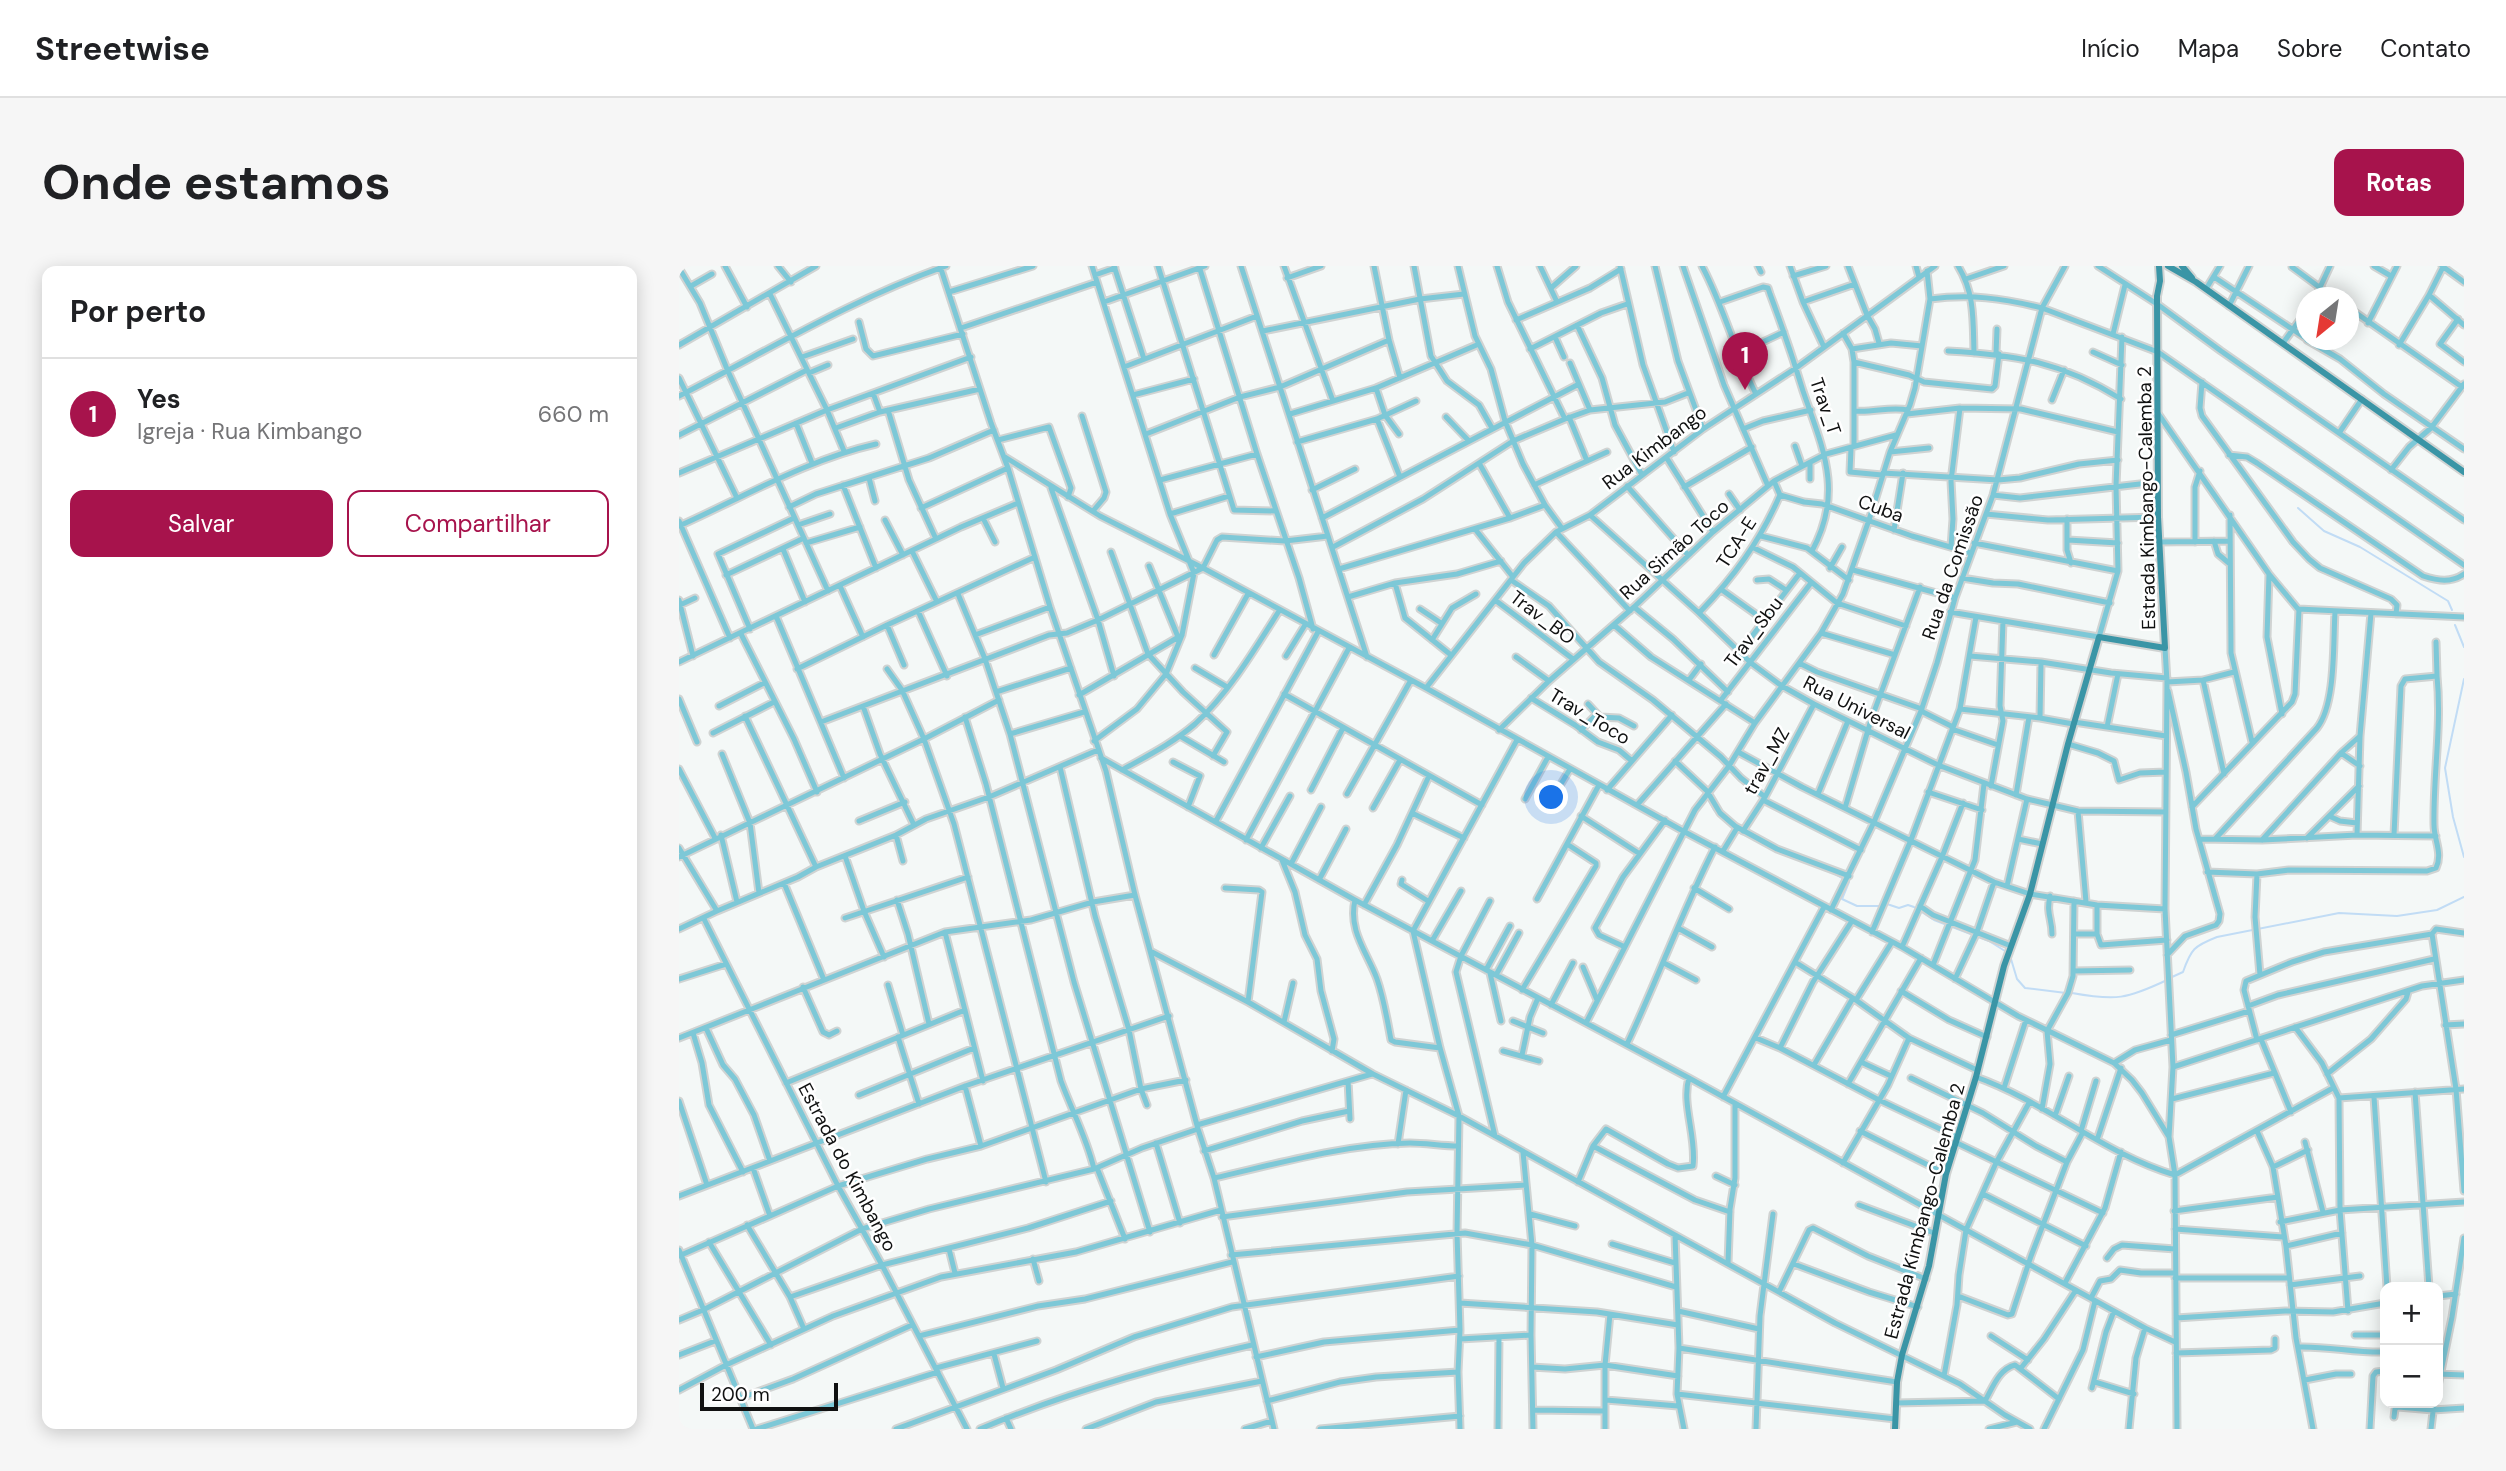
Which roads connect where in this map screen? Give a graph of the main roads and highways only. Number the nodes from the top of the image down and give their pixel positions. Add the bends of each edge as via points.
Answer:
1 (2159, 266) edge
2 (2175, 267) edge
3 (2160, 281) junction
4 (2464, 472) edge
5 (1895, 1429) edge

1 - 3 main road, Estrada Kimbango-Calemba 2
2 - 3 main road
2 - 4 main road
3 - 5 main road, Estrada Kimbango-Calemba 2 via 2157,482 2165,648 2099,637 2030,894 2010,948 1946,1174 1926,1279 1902,1355

